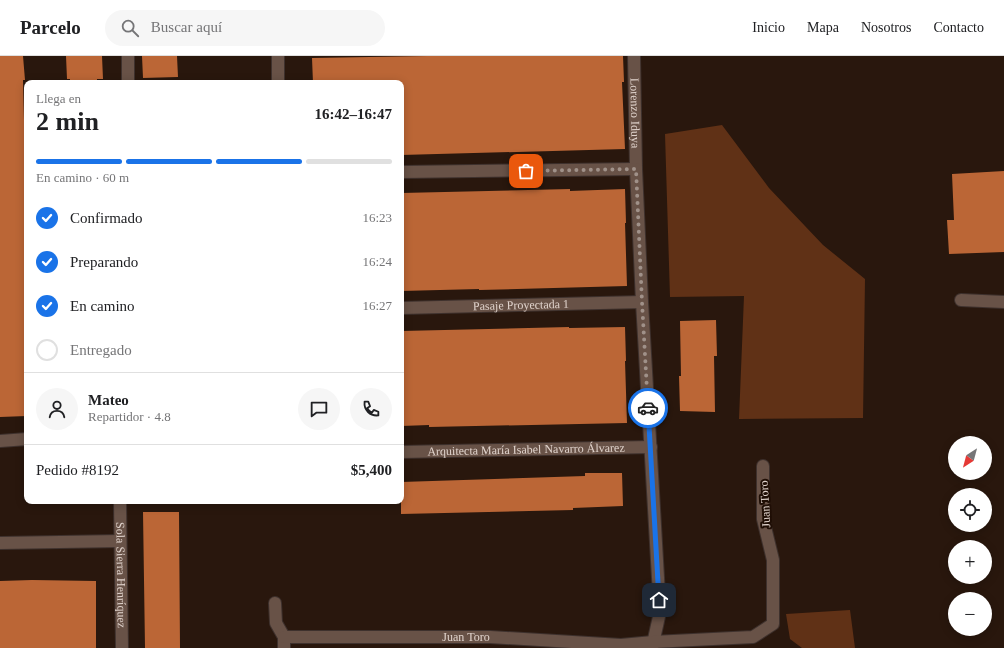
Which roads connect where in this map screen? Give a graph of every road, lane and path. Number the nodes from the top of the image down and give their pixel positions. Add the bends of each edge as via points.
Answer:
1 (128, 56) edge
2 (278, 56) edge
3 (634, 56) edge
4 (128, 80) edge
5 (278, 80) edge
6 (636, 169) junction
7 (404, 172) edge
8 (960, 300) dead end
9 (642, 302) junction
10 (1004, 302) edge
11 (404, 308) edge
12 (24, 439) edge
13 (0, 441) edge
14 (651, 447) junction
15 (404, 452) edge
16 (763, 466) dead end
17 (120, 504) edge
18 (120, 541) junction
19 (0, 543) edge
20 (275, 603) dead end
21 (284, 643) edge
22 (653, 645) edge
23 (122, 648) edge

1 - 4 street
2 - 5 street
3 - 6 street, Lorenzo Iduya
6 - 7 street
6 - 9 street, Lorenzo Iduya
8 - 10 street
9 - 11 street, Pasaje Proyectada 1
9 - 14 street, Lorenzo Iduya
12 - 13 street
14 - 15 street, Arquitecta María Isabel Navarro Álvarez
14 - 22 street, Lorenzo Iduya via 660,612
16 - 22 street, Juan Toro via 763,519 773,560 773,624 753,637
17 - 18 street, Sola Sierra Henríquez
18 - 19 street
18 - 23 street, Sola Sierra Henríquez
20 - 21 street via 276,623
21 - 22 street, Juan Toro via 490,637

